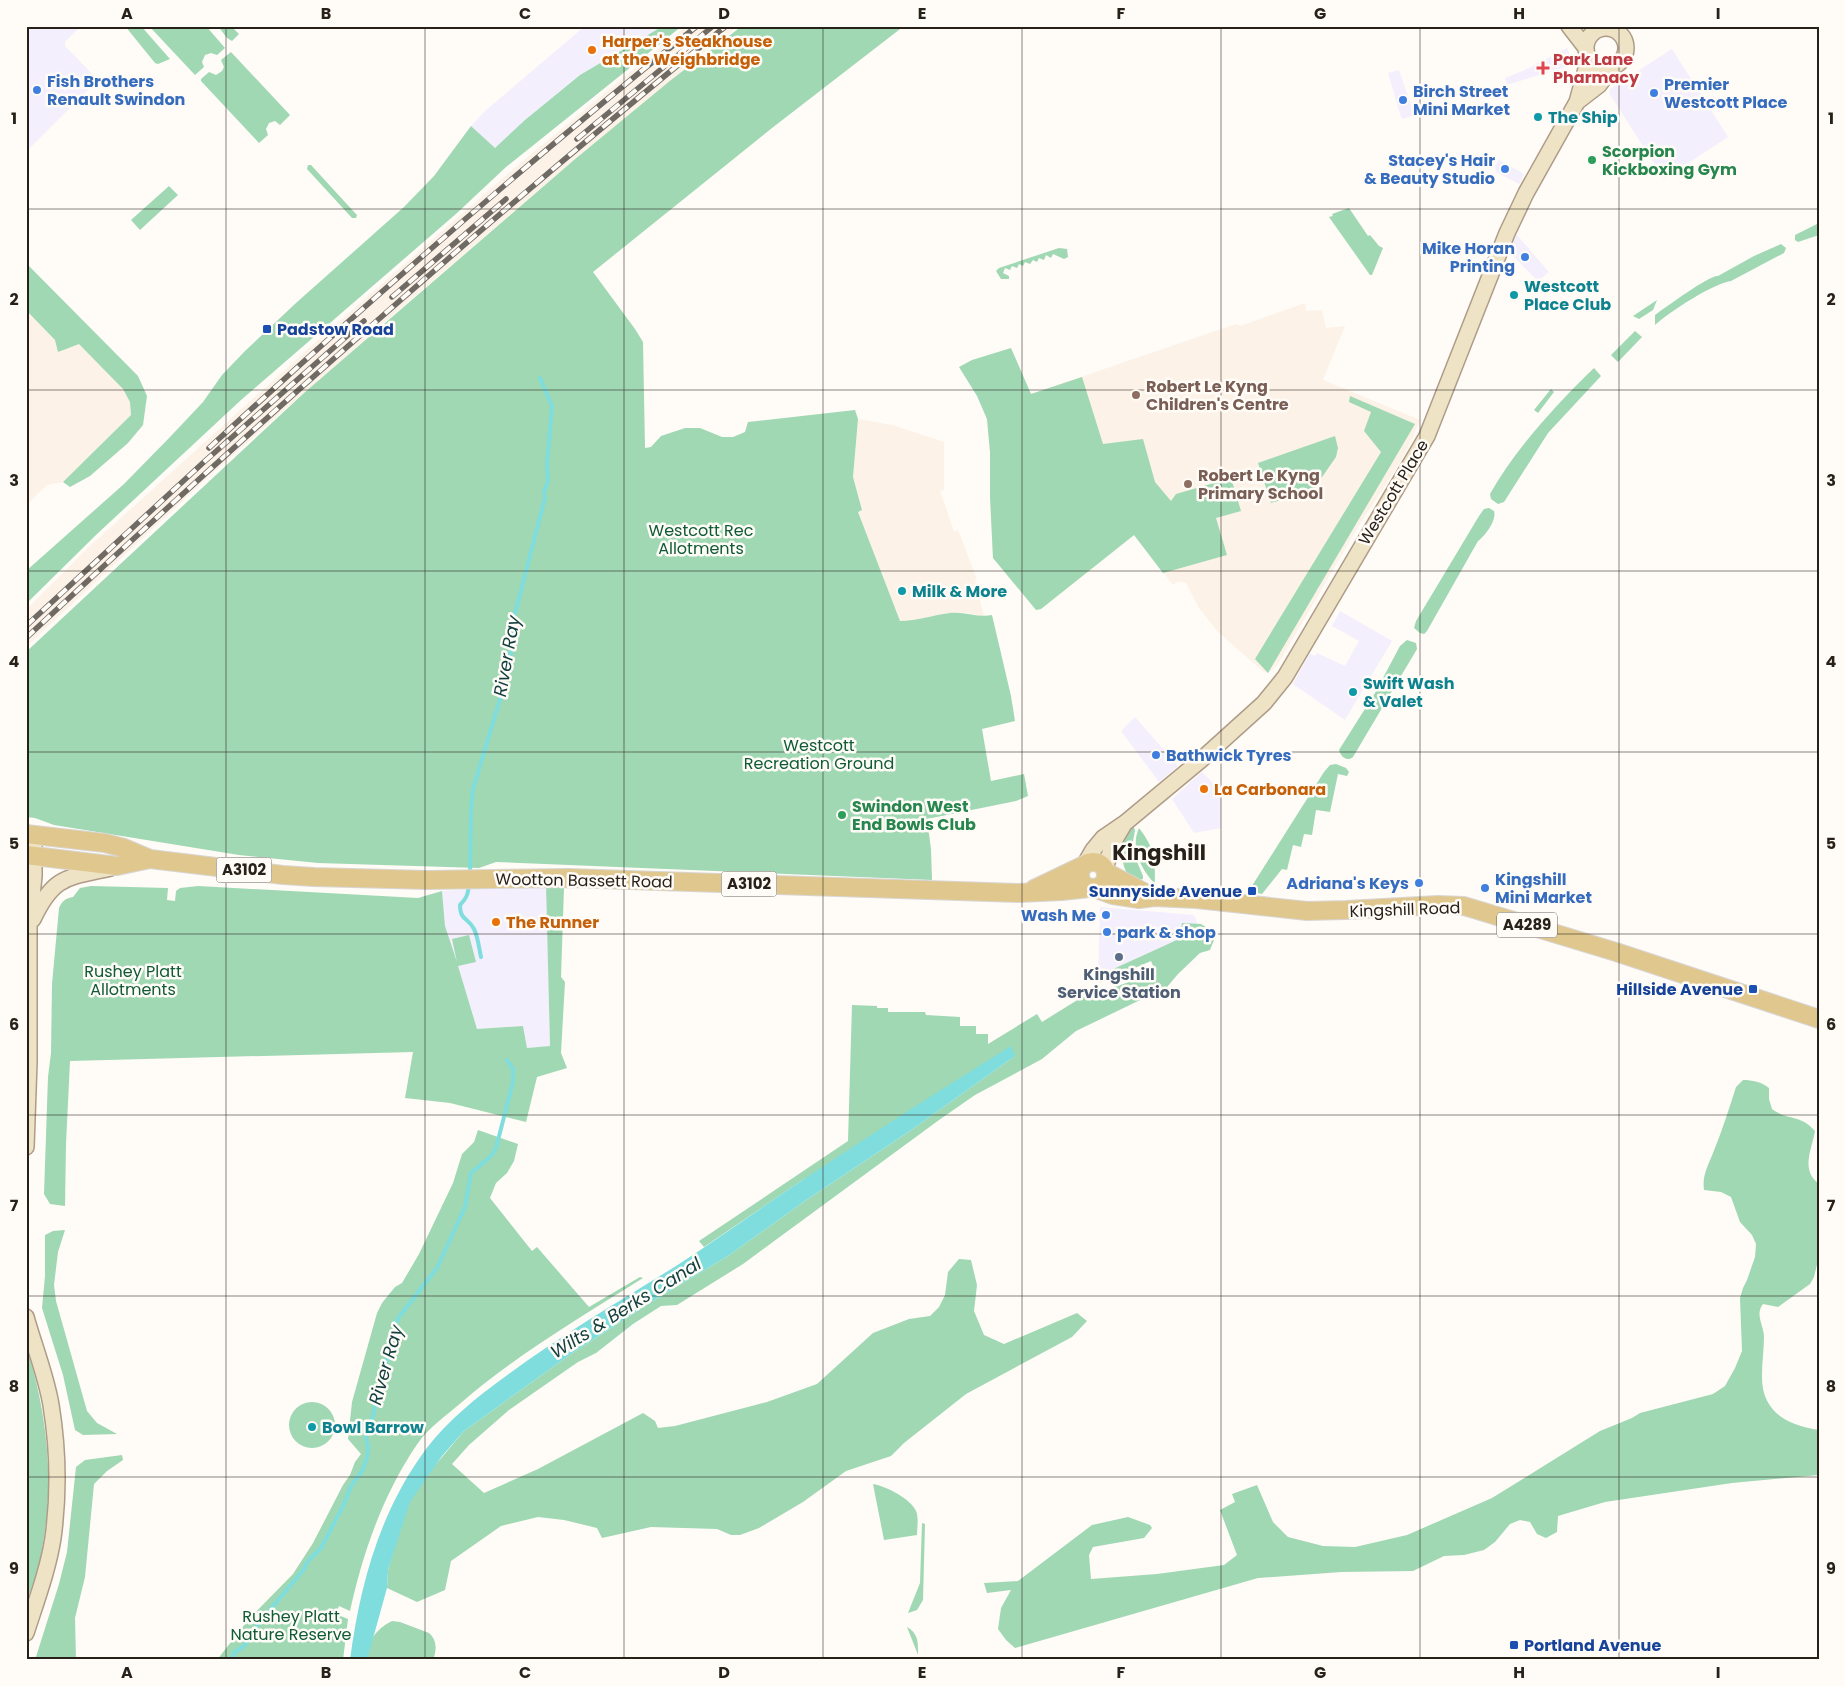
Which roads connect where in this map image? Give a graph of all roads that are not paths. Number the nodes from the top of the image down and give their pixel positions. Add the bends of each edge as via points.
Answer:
1 (1569, 26) edge
2 (1602, 27) edge
3 (1588, 53) junction
4 (1613, 66) junction
5 (1577, 102) junction
6 (1125, 823) junction
7 (30, 834) edge
8 (30, 855) edge
9 (150, 859) junction
10 (1084, 865) junction
11 (117, 866) junction
12 (1106, 871) junction
13 (1092, 888) junction
14 (1019, 893) junction
15 (1154, 897) junction
16 (28, 923) edge
17 (1819, 1019) edge
18 (26, 1147) edge
19 (26, 1317) edge
20 (26, 1633) edge

1 - 3 main road
2 - 3 main road via 1591,35
2 - 4 main road via 1616,31 1626,43 1623,57
3 - 4 main road via 1597,66
3 - 5 main road, Westcott Place
4 - 5 main road, Westcott Place via 1599,86
5 - 6 main road, Westcott Place via 1513,220 1426,436 1286,677 1264,703 1184,776
6 - 10 main road, Westcott Place via 1103,838
6 - 12 main road, Westcott Place via 1113,843
7 - 8 main road
7 - 9 main road, Wootton Bassett Road / A3102 via 105,843
8 - 11 main road, Wootton Bassett Road / A3102
8 - 16 main road
9 - 11 main road, Wootton Bassett Road / A3102
9 - 14 main road, Wootton Bassett Road / A3102 via 283,875 360,879 589,878
10 - 12 main road via 1096,862
10 - 13 main road via 1080,872 1081,880
10 - 14 main road, Wootton Bassett Road / A3102 via 1038,888
11 - 16 main road via 56,884
12 - 13 main road via 1103,884
12 - 15 main road, Kingshill Road / A4289
13 - 14 main road, Wootton Bassett Road / A3102
13 - 15 main road, Kingshill Road / A4289 via 1130,898
15 - 17 main road, Kingshill Road / A4289 via 1307,911 1464,906
16 - 18 main road
19 - 20 main road via 51,1405 57,1468 53,1539

